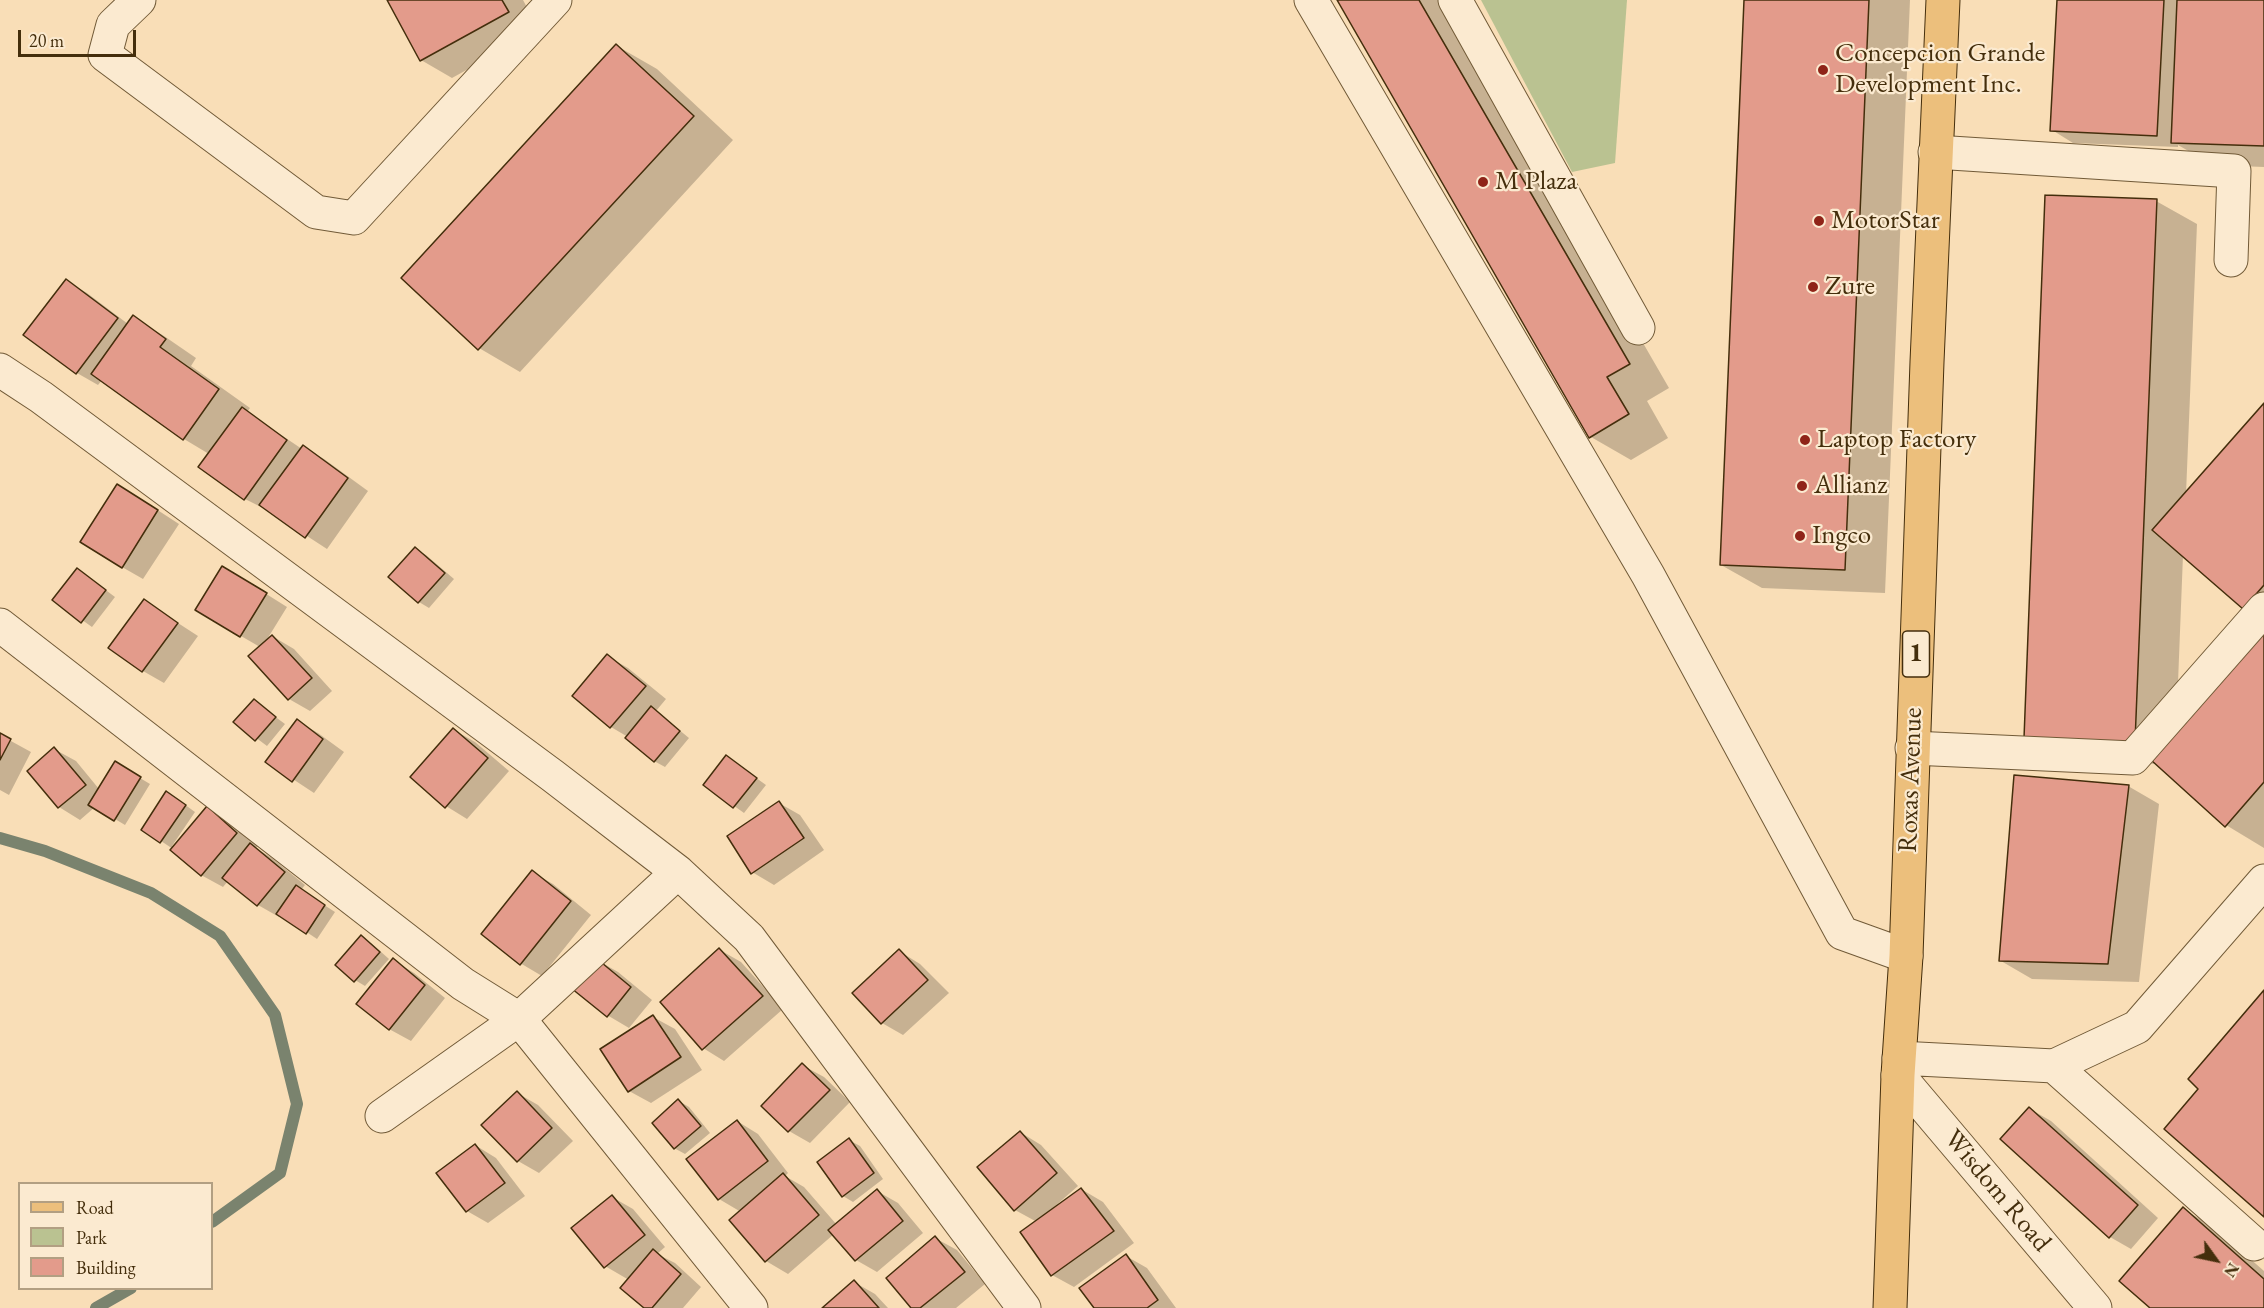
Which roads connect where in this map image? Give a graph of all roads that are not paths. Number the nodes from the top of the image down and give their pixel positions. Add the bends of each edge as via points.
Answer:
1 (140, 0) edge
2 (555, 0) edge
3 (1311, 0) edge
4 (1455, 0) edge
5 (1943, 0) edge
6 (1935, 152) junction
7 (2231, 260) dead end
8 (1638, 328) dead end
9 (0, 370) edge
10 (2264, 609) edge
11 (0, 625) edge
12 (1912, 748) junction
13 (678, 872) junction
14 (2264, 881) edge
15 (1906, 956) junction
16 (519, 1019) junction
17 (1899, 1066) junction
18 (2054, 1066) junction
19 (382, 1116) dead end
20 (2254, 1244) dead end
21 (751, 1308) edge
22 (1023, 1308) edge
23 (1890, 1308) edge
24 (2095, 1308) edge

1 - 2 street via 113,25 105,55 316,212 354,218
3 - 15 street via 1648,575 1842,933
4 - 8 street
5 - 6 main road, Roxas Avenue / 1
6 - 7 street via 2234,171
6 - 12 main road, Roxas Avenue / 1
9 - 13 street via 70,418
10 - 12 street via 2133,758
11 - 16 street via 463,984
12 - 15 main road, Roxas Avenue / 1
13 - 16 street
13 - 22 street via 749,938
14 - 18 street via 2137,1027
15 - 17 main road, Roxas Avenue / 1
16 - 19 street
16 - 21 street
17 - 18 street
17 - 23 main road, Roxas Avenue / 1
17 - 24 street, Wisdom Road
18 - 20 street

